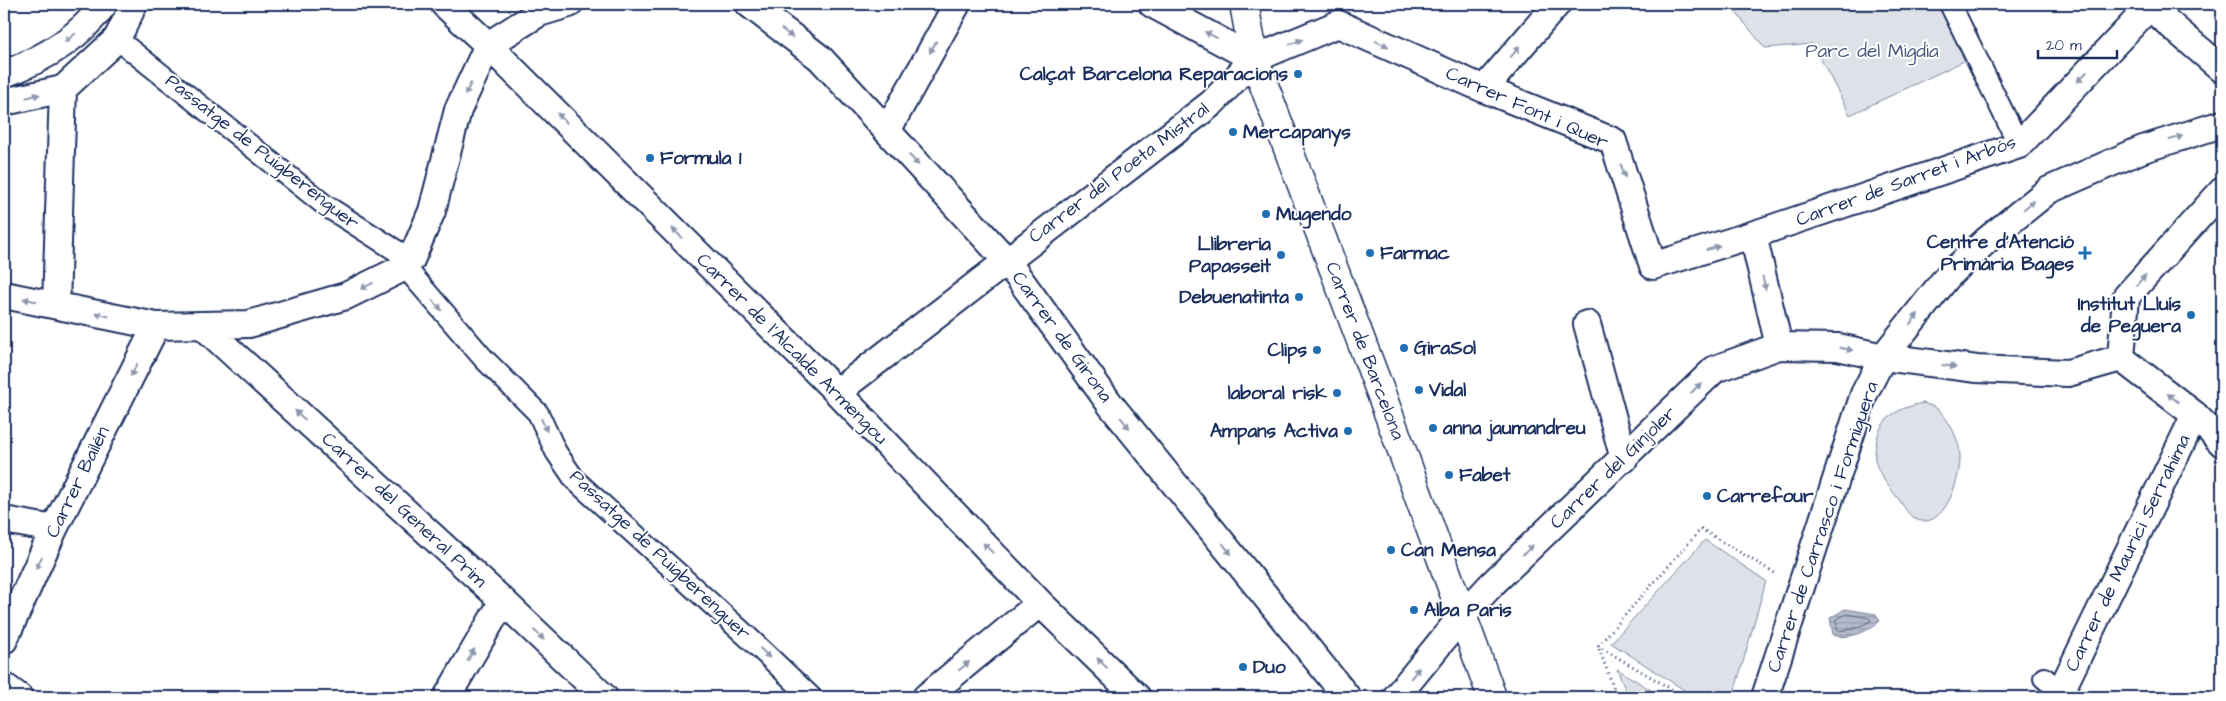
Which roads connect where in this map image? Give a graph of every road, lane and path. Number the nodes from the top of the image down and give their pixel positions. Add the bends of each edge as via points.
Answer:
1 (104, 4) edge
2 (134, 4) edge
3 (444, 4) edge
4 (569, 4) edge
5 (748, 4) edge
6 (957, 4) edge
7 (1152, 4) edge
8 (1244, 4) edge
9 (1557, 4) edge
10 (2149, 5) edge
11 (1951, 6) dead end
12 (1341, 14) edge
13 (117, 38) junction
14 (488, 45) junction
15 (1254, 59) junction
16 (2222, 69) edge
17 (4, 74) edge
18 (62, 89) junction
19 (1484, 89) junction
20 (4, 102) edge
21 (2222, 124) edge
22 (887, 131) junction
23 (2019, 145) junction
24 (2222, 191) edge
25 (1754, 235) junction
26 (1006, 260) junction
27 (408, 263) junction
28 (4, 295) edge
29 (56, 306) junction
30 (1587, 324) dead end
31 (202, 325) junction
32 (156, 326) junction
33 (1779, 346) junction
34 (1883, 357) junction
35 (2121, 358) junction
36 (837, 392) junction
37 (2195, 415) junction
38 (2222, 443) edge
39 (1624, 459) junction
40 (4, 520) edge
41 (54, 529) junction
42 (1801, 588) junction
43 (504, 601) junction
44 (1040, 603) junction
45 (1462, 616) junction
46 (4, 640) edge
47 (1598, 646) junction
48 (4, 686) edge
49 (2058, 689) edge
50 (19, 697) edge
51 (447, 697) edge
52 (604, 697) edge
53 (811, 697) edge
54 (926, 697) edge
55 (1137, 697) edge
56 (1347, 697) edge
57 (1396, 697) edge
58 (1492, 697) edge
59 (1617, 697) edge
60 (1686, 697) edge
61 (1765, 697) edge

1 -> 17 street via 94,18 53,52
2 - 13 street
3 - 14 street, Carrer de l'Alcalde Armengou
4 - 14 street via 539,13
5 -> 22 street, Carrer de Girona via 820,58
6 -> 22 street
15 -> 7 street
8 - 15 street, Carrer de Barcelona
19 -> 9 street
10 - 16 street
10 -> 23 street, Carrer de Sarret i Arbós
11 - 23 street
15 -> 12 street, Carrer Font i Quer
12 -> 19 street, Carrer Font i Quer
13 - 18 street
13 - 27 street, Passatge de Puigberenguer via 326,206
14 -> 27 street via 458,110 432,211
36 -> 14 street, Carrer de l'Alcalde Armengou
15 - 26 street, Carrer del Poeta Mistral via 1212,103
15 - 45 street, Carrer de Barcelona
20 -> 18 street
18 - 29 street
19 -> 25 street, Carrer Font i Quer via 1613,141 1653,266
34 -> 21 street, Carrer de Carrasco i Formiguera via 1948,276 2048,190 2143,149
22 -> 26 street, Carrer de Girona
23 - 25 street, Carrer de Sarret i Arbós
35 -> 24 street via 2126,297
25 -> 33 street
26 - 36 street, Carrer del Poeta Mistral
26 -> 56 street, Carrer de Girona via 1110,404
27 -> 31 street via 346,296 293,312 249,324
27 -> 53 street, Passatge de Puigberenguer via 484,359 538,413 556,452 575,480
29 -> 28 street
32 -> 29 street
30 - 39 street
31 - 32 street
43 -> 31 street, Carrer del General Prim
32 -> 41 street, Carrer Bailén
33 -> 34 street, Carrer del Ginjoler via 1838,347
39 -> 33 street, Carrer del Ginjoler via 1715,369
34 -> 35 street, Carrer de Carrasco i Formiguera via 1977,370 2068,373
34 - 42 street, Carrer de Carrasco i Formiguera via 1864,394
37 -> 35 street
44 -> 36 street, Carrer de l'Alcalde Armengou
37 - 38 street
37 - 49 street, Carrer de Maurici Serrahima
45 -> 39 street, Carrer del Ginjoler
40 - 41 street
41 -> 46 street, Carrer Bailén
42 - 47 path via 1700,529
42 - 61 street, Carrer de Carrasco i Formiguera
51 -> 43 street
43 -> 52 street, Carrer del General Prim
54 -> 44 street
55 -> 44 street, Carrer de l'Alcalde Armengou
57 -> 45 street, Carrer del Ginjoler
45 - 58 street, Carrer de Barcelona
47 - 59 path
47 - 60 path
48 - 50 street

